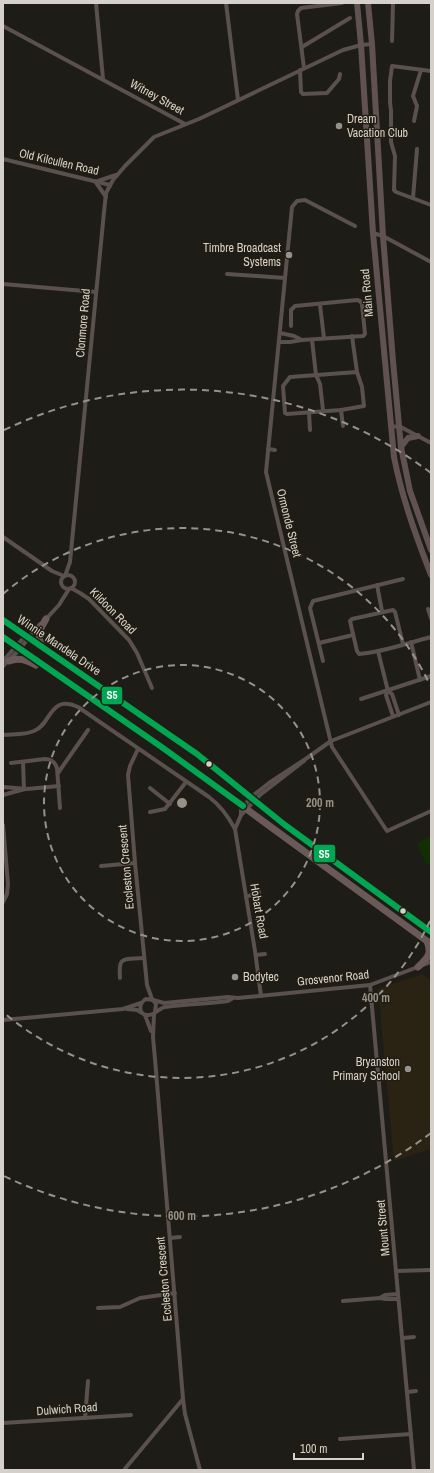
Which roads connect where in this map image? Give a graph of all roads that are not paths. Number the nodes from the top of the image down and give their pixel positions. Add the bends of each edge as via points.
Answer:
1 (96, 3) edge
2 (226, 3) edge
3 (342, 3) edge
4 (357, 3) edge
5 (368, 3) edge
6 (394, 3) edge
7 (350, 18) dead end
8 (3, 26) edge
9 (392, 41) dead end
10 (372, 44) junction
11 (361, 45) junction
12 (302, 47) junction
13 (302, 69) junction
14 (421, 70) junction
15 (431, 71) edge
16 (340, 74) dead end
17 (103, 79) junction
18 (238, 100) junction
19 (414, 121) dead end
20 (185, 124) junction
21 (417, 149) dead end
22 (18, 157) dead end
23 (3, 159) edge
24 (17, 162) junction
25 (117, 175) junction
26 (96, 181) junction
27 (110, 185) junction
28 (106, 198) junction
29 (414, 198) junction
30 (431, 205) edge
31 (355, 226) dead end
32 (373, 233) junction
33 (383, 236) junction
34 (431, 262) edge
35 (227, 274) dead end
36 (286, 278) junction
37 (3, 284) edge
38 (96, 292) junction
39 (320, 305) junction
40 (290, 326) dead end
41 (280, 333) junction
42 (352, 336) junction
43 (324, 338) junction
44 (302, 340) junction
45 (312, 340) junction
46 (279, 342) junction
47 (357, 372) junction
48 (316, 375) junction
49 (323, 410) junction
50 (341, 410) junction
51 (309, 412) junction
52 (343, 426) dead end
53 (400, 426) junction
54 (391, 427) junction
55 (310, 430) dead end
56 (418, 436) junction
57 (431, 443) edge
58 (402, 447) junction
59 (268, 448) junction
60 (275, 450) dead end
61 (3, 537) edge
62 (431, 550) edge
63 (70, 562) junction
64 (52, 571) junction
65 (431, 575) edge
66 (65, 576) junction
67 (73, 577) junction
68 (403, 579) dead end
69 (61, 581) junction
70 (75, 584) junction
71 (376, 585) junction
72 (63, 586) junction
73 (70, 588) junction
74 (80, 593) junction
75 (59, 605) junction
76 (428, 609) dead end
77 (382, 611) junction
78 (431, 618) edge
79 (46, 619) junction
80 (3, 620) edge
81 (29, 635) junction
82 (353, 635) junction
83 (3, 637) edge
84 (431, 637) edge
85 (411, 642) junction
86 (319, 643) junction
87 (403, 644) junction
88 (42, 647) junction
89 (18, 648) junction
90 (378, 651) junction
91 (323, 661) dead end
92 (5, 663) edge
93 (51, 671) junction
94 (431, 676) edge
95 (420, 680) junction
96 (152, 688) dead end
97 (388, 691) junction
98 (361, 699) dead end
99 (431, 702) edge
100 (399, 714) junction
101 (393, 716) junction
102 (88, 730) dead end
103 (3, 735) edge
104 (331, 741) junction
105 (138, 749) junction
106 (23, 762) junction
107 (11, 763) dead end
108 (58, 773) junction
109 (186, 782) junction
110 (59, 786) junction
111 (3, 787) edge
112 (150, 788) dead end
113 (25, 789) junction
114 (3, 795) edge
115 (253, 799) junction
116 (170, 804) junction
117 (60, 808) dead end
118 (245, 808) junction
119 (431, 811) edge
120 (150, 812) dead end
121 (3, 825) edge
122 (235, 829) junction
123 (4, 848) edge
124 (134, 863) junction
125 (101, 866) dead end
126 (259, 892) dead end
127 (246, 897) junction
128 (3, 902) edge
129 (431, 932) edge
130 (429, 942) edge
131 (265, 954) dead end
132 (256, 955) junction
133 (144, 958) junction
134 (431, 962) edge
135 (418, 967) junction
136 (120, 978) dead end
137 (147, 985) junction
138 (370, 985) junction
139 (262, 996) junction
140 (233, 998) junction
141 (152, 1000) junction
142 (142, 1002) junction
143 (123, 1009) junction
144 (154, 1013) junction
145 (144, 1014) junction
146 (3, 1020) edge
147 (153, 1037) junction
148 (180, 1237) dead end
149 (170, 1238) junction
150 (431, 1270) edge
151 (397, 1271) junction
152 (175, 1293) junction
153 (398, 1296) junction
154 (343, 1301) dead end
155 (98, 1308) dead end
156 (414, 1337) dead end
157 (403, 1338) junction
158 (88, 1382) dead end
159 (416, 1391) dead end
160 (407, 1392) junction
161 (183, 1399) junction
162 (131, 1415) dead end
163 (85, 1418) junction
164 (3, 1423) edge
165 (411, 1434) junction
166 (340, 1439) dead end
167 (124, 1470) edge
168 (200, 1470) edge
169 (414, 1470) edge

1 - 17 street
2 - 18 street
3 - 12 street via 301,8 298,11
4 - 11 main road, Main Road
5 - 10 main road, Main Road
6 - 9 street
7 - 12 street
8 - 17 street, Witney Street
10 - 11 street, Witney Street
10 - 33 main road, Main Road
11 - 13 street, Witney Street via 343,50
11 - 32 main road, Main Road
12 - 13 street
13 - 16 street via 303,94 327,94 340,79
13 - 18 street, Witney Street
14 - 15 street
14 - 19 street via 413,96 417,106
14 - 29 street via 393,65 390,81 392,142 395,156 394,189
17 - 20 street, Witney Street
18 - 20 street, Witney Street
20 - 25 street, Clonmore Road via 150,140
21 - 29 street
22 - 24 street
23 - 24 street, Old Kilcullen Road
24 - 26 street, Old Kilcullen Road
25 - 26 street
25 - 27 street, Clonmore Road
26 - 27 street, Old Kilcullen Road
26 - 28 street
27 - 28 street, Clonmore Road
28 - 38 street, Clonmore Road
29 - 30 street
31 - 36 street, Ormonde Street via 305,200 297,201 292,207
32 - 33 street
32 - 54 main road, Main Road
33 - 34 street
33 - 53 main road, Main Road
35 - 36 street
36 - 41 street, Ormonde Street
37 - 38 street
38 - 63 street, Clonmore Road
39 - 40 street via 293,307
39 - 42 street via 360,301 365,335
39 - 43 street
41 - 44 street
41 - 46 street, Ormonde Street
42 - 43 street
42 - 47 street
43 - 45 street
44 - 45 street
44 - 46 street
45 - 48 street
46 - 59 street, Ormonde Street
47 - 48 street
47 - 50 street via 365,405
48 - 49 street via 320,381
48 - 51 street via 290,377 283,386 286,413
49 - 50 street
49 - 51 street
50 - 52 street
51 - 55 street
53 - 54 street
53 - 56 street
53 - 58 main road, Main Road
54 - 65 main road, Main Road via 400,486
56 - 57 street
56 - 58 main road via 408,438
58 - 62 main road, Main Road via 410,491
59 - 60 street
59 - 104 street, Ormonde Street via 268,477
61 - 64 street
63 - 66 street, Clonmore Road
63 - 67 street, Clonmore Road
64 - 66 street
64 - 69 street
66 - 67 street
66 - 69 street
67 - 70 street
68 - 71 street
69 - 72 street
70 - 73 street
70 - 74 street, Kildoon Road
71 - 77 street
71 - 86 street via 313,601 310,608
72 - 73 street
72 - 75 street
73 - 74 street, Kildoon Road
73 - 75 street
74 - 96 street, Kildoon Road via 129,640
75 - 79 street
76 - 78 street
77 - 82 street via 351,619
77 - 87 street via 392,609 395,612
79 - 81 street
79 - 88 main road via 38,634
80 - 81 main road, Winnie Mandela Drive
81 - 88 main road, Winnie Mandela Drive
81 - 89 street
82 - 86 street
82 - 90 street via 359,654
83 - 89 main road, Winnie Mandela Drive
84 - 85 street
85 - 87 street
85 - 95 street
86 - 91 street
87 - 90 street
88 - 115 main road, Winnie Mandela Drive via 197,754
89 - 92 street
89 - 93 main road, Winnie Mandela Drive
90 - 97 street
92 - 93 main road via 22,659
93 - 118 main road, Winnie Mandela Drive
94 - 95 street
95 - 97 street
97 - 98 street
97 - 100 street via 392,694
97 - 101 street via 386,695
99 - 100 street
100 - 101 street
101 - 104 street
102 - 108 street
103 - 105 street, Hobart Road via 34,732 56,708 67,704 78,707
104 - 115 street via 269,783
104 - 119 street, Ormonde Street via 332,749 388,831
105 - 109 street, Hobart Road
105 - 124 street, Eccleston Crescent via 128,775
106 - 107 street
106 - 108 street via 48,759 56,766
106 - 113 street
108 - 110 street
109 - 116 street
109 - 122 street, Hobart Road via 221,807
110 - 113 street
110 - 117 street
111 - 113 street
112 - 116 street
113 - 114 street
115 - 118 street
115 - 129 main road, Winnie Mandela Drive
116 - 120 street via 164,810
118 - 122 street via 241,810
118 - 130 main road, Winnie Mandela Drive
121 - 123 street
122 - 127 street, Hobart Road
123 - 128 street via 8,894
124 - 125 street
124 - 133 street, Eccleston Crescent
126 - 127 street
127 - 132 street, Hobart Road
130 - 135 main road via 429,955
131 - 132 street
132 - 139 street, Hobart Road
133 - 136 street via 123,960 119,966
133 - 137 street, Eccleston Crescent
134 - 135 street, Grosvenor Road
135 - 138 street, Grosvenor Road
137 - 141 street, Eccleston Crescent
137 - 142 street, Eccleston Crescent
138 - 139 street, Grosvenor Road
138 - 151 street, Mount Street
139 - 140 street, Grosvenor Road
140 - 141 street, Grosvenor Road via 164,1003
140 - 144 street, Grosvenor Road via 228,1001 166,1007
141 - 142 street
141 - 144 street via 157,1007
142 - 143 street
142 - 145 street via 141,1011
143 - 145 street via 137,1010
143 - 146 street
144 - 145 street via 148,1016
144 - 147 street, Eccleston Crescent
145 - 147 street, Eccleston Crescent
147 - 149 street, Eccleston Crescent
148 - 149 street
149 - 152 street, Eccleston Crescent
150 - 151 street
151 - 153 street, Mount Street
152 - 155 street via 140,1298 120,1307
152 - 161 street, Eccleston Crescent
153 - 154 street via 389,1299
153 - 157 street, Mount Street
156 - 157 street
157 - 160 street, Mount Street
158 - 163 street
159 - 160 street
160 - 165 street, Mount Street
161 - 167 street
161 - 168 street, Eccleston Crescent
162 - 163 street, Dulwich Road
163 - 164 street, Dulwich Road
165 - 166 street
165 - 169 street, Mount Street

